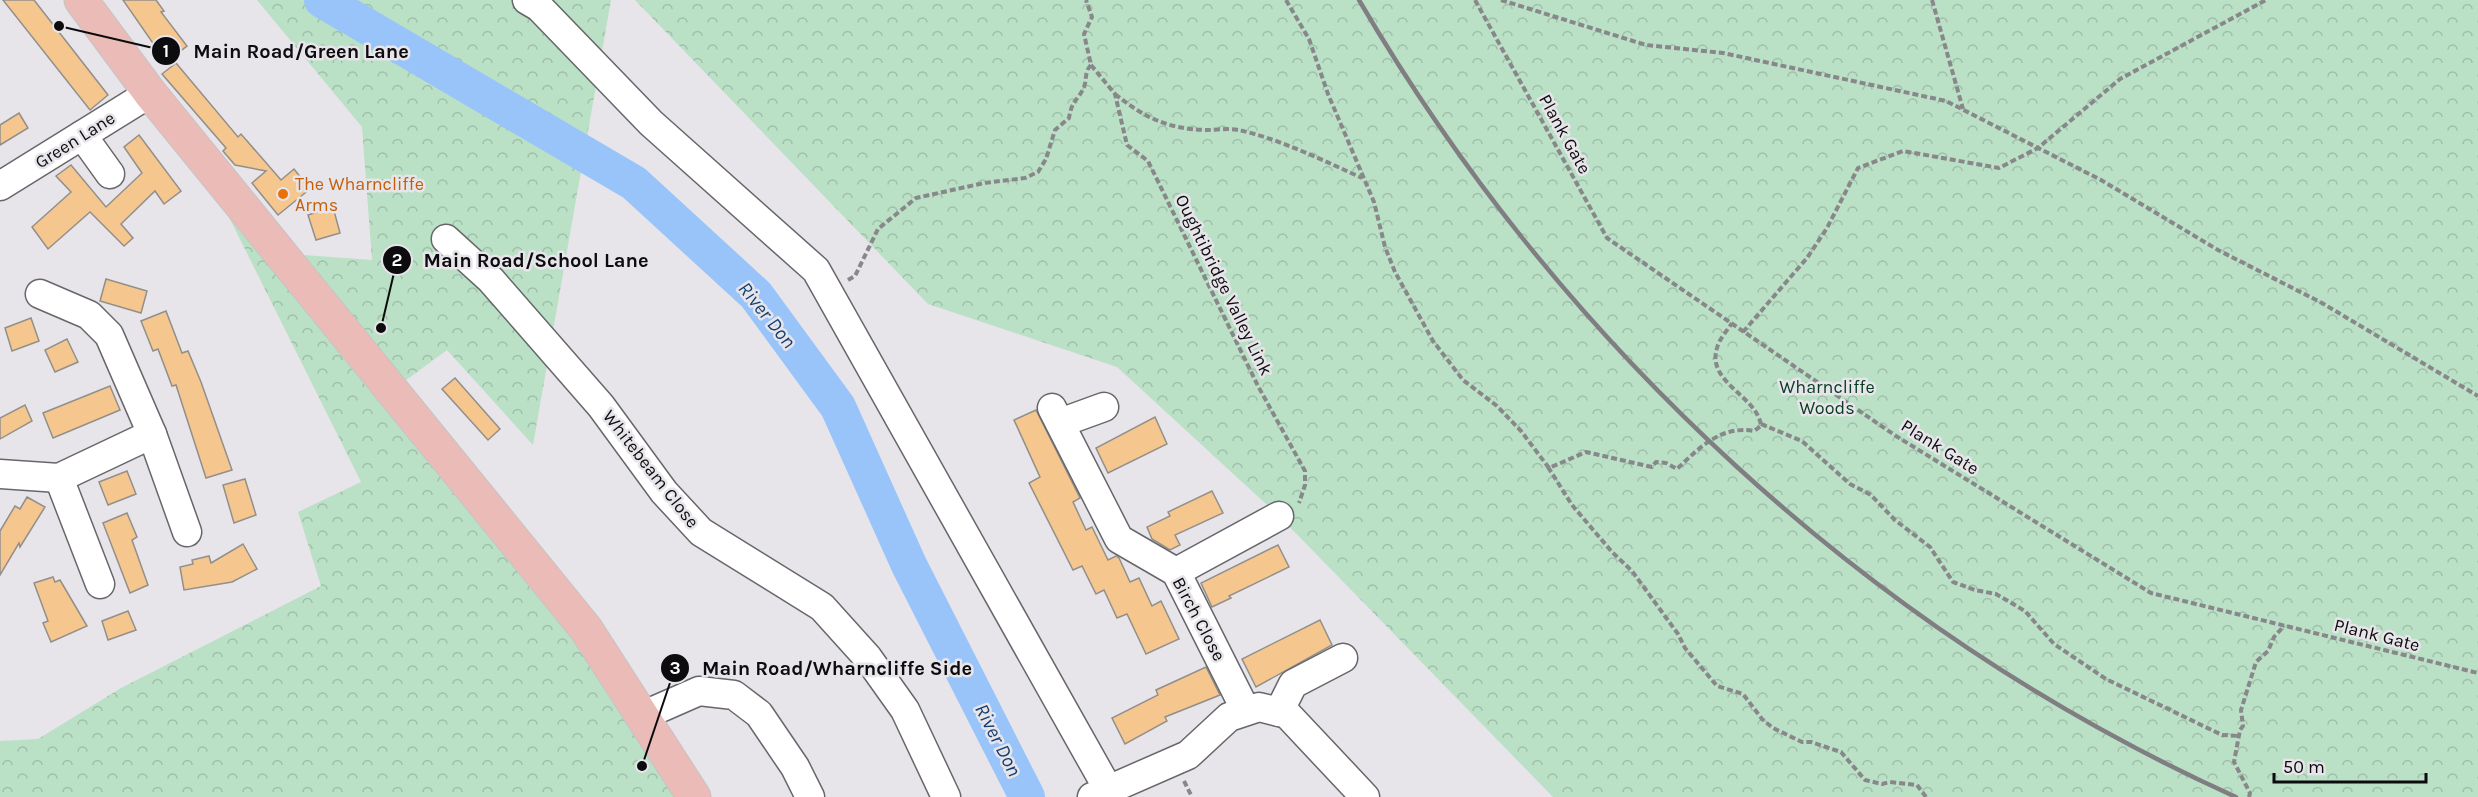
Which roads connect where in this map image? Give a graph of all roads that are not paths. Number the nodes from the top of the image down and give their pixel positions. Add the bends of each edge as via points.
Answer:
1 (81, 0) edge
2 (527, 0) edge
3 (150, 93) junction
4 (82, 135) junction
5 (110, 174) dead end
6 (0, 186) edge
7 (446, 239) dead end
8 (40, 294) dead end
9 (1104, 407) dead end
10 (152, 434) junction
11 (0, 474) edge
12 (59, 478) junction
13 (1279, 516) road end
14 (187, 532) dead end
15 (1176, 572) junction
16 (100, 584) dead end
17 (1343, 658) dead end
18 (1246, 711) junction
19 (1279, 712) junction
20 (642, 716) junction
21 (1098, 794) edge
22 (694, 797) edge
23 (810, 797) edge
24 (946, 797) edge
25 (1365, 797) edge

1 - 3 main road
2 - 21 street via 539,7 651,123 816,270
3 - 4 street, Green Lane
3 - 20 main road via 586,629
4 - 5 street
4 - 6 street, Green Lane
7 - 24 street, Whitebeam Close via 490,280 601,406 664,492 701,532 830,615 868,658 905,710
8 - 10 street via 89,315 109,335
9 - 15 street, Birch Close via 1056,416 1119,539
10 - 12 street
10 - 14 street
11 - 12 street
12 - 16 street
13 - 15 street
15 - 18 street, Birch Close
17 - 19 street via 1293,684
18 - 19 street via 1258,707
18 - 21 street via 1229,717 1188,756
19 - 25 street via 1305,730
20 - 22 main road
20 - 23 street via 699,692 734,696 759,714

